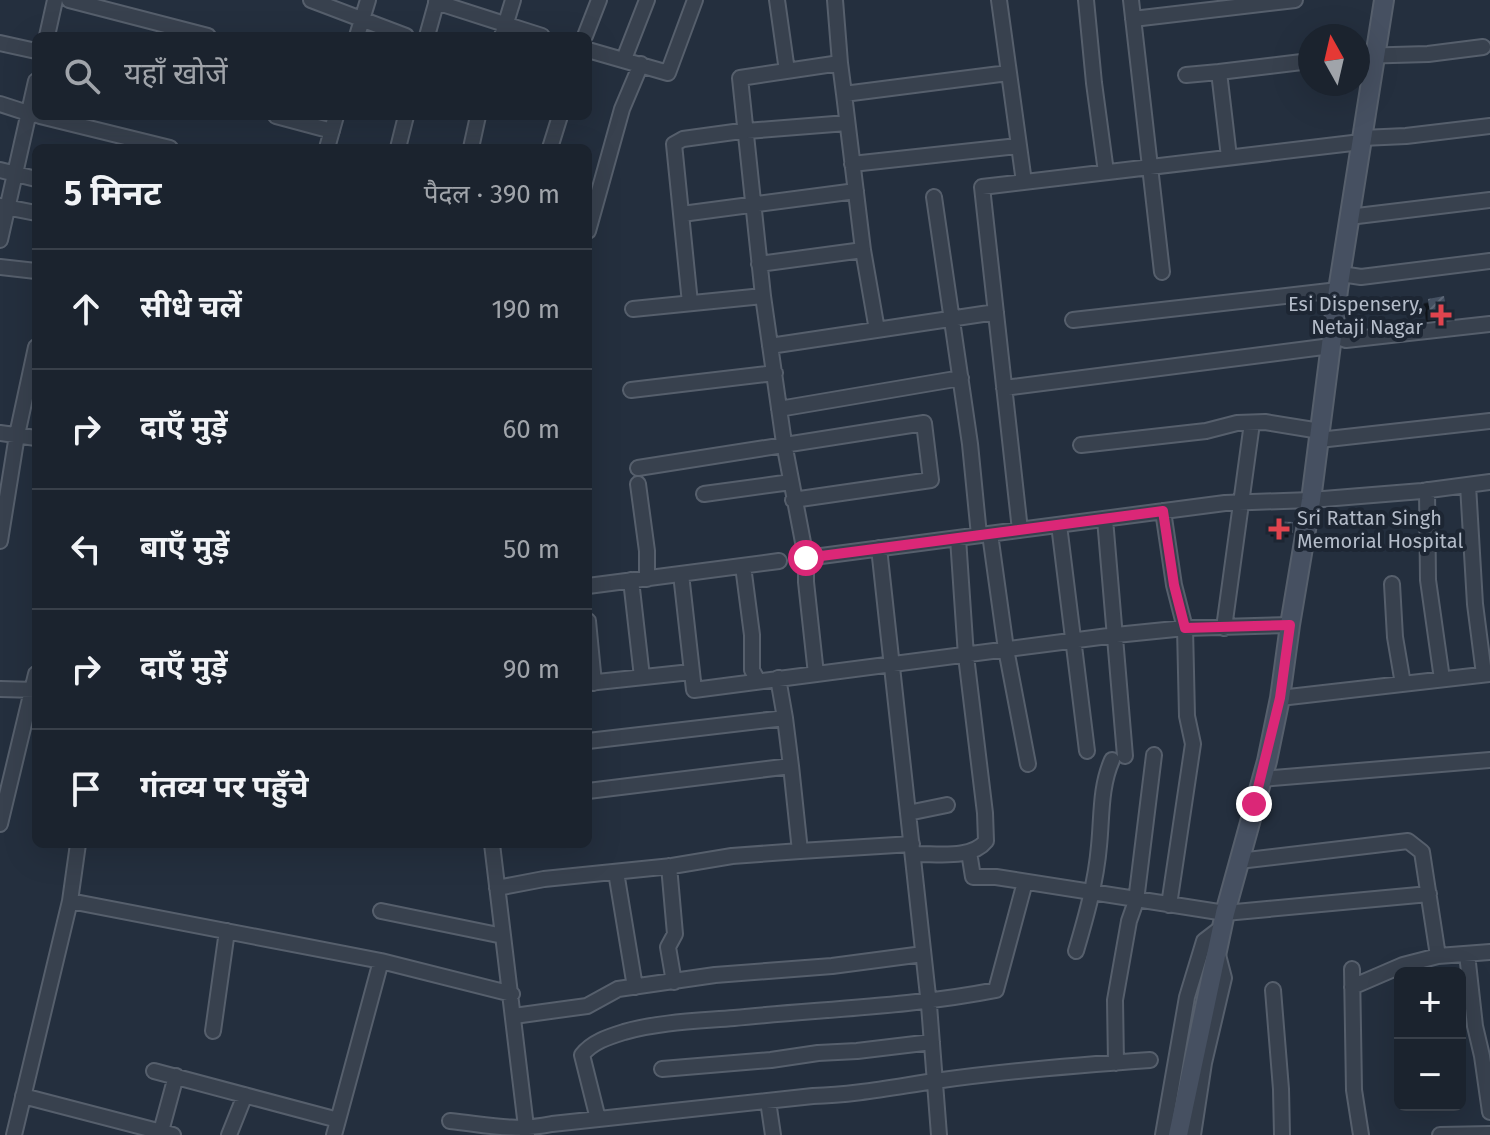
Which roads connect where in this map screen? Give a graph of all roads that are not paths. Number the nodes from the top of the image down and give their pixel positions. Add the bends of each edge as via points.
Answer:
1 (55, 0) edge
2 (69, 0) edge
3 (311, 0) edge
4 (368, 0) edge
5 (513, 0) edge
6 (599, 0) edge
7 (647, 0) edge
8 (695, 0) edge
9 (777, 0) edge
10 (835, 0) edge
11 (999, 0) edge
12 (1086, 0) edge
13 (1131, 0) edge
14 (1295, 0) edge
15 (1384, 0) edge
16 (437, 1) edge
17 (334, 4) edge
18 (362, 19) junction
19 (1133, 19) junction
20 (504, 30) edge
21 (48, 32) edge
22 (193, 32) edge
23 (358, 32) edge
24 (396, 32) edge
25 (428, 32) edge
26 (587, 32) edge
27 (0, 43) edge
28 (1370, 44) edge
29 (1483, 47) dead end
30 (32, 50) edge
31 (592, 51) edge
32 (1370, 56) edge
33 (624, 59) junction
34 (1298, 62) edge
35 (840, 63) junction
36 (641, 64) junction
37 (787, 71) junction
38 (1219, 72) junction
39 (1008, 73) junction
40 (1186, 75) dead end
41 (844, 94) junction
42 (1364, 96) edge
43 (0, 104) edge
44 (32, 114) edge
45 (33, 120) edge
46 (55, 120) edge
47 (291, 120) edge
48 (335, 120) edge
49 (405, 120) edge
50 (477, 120) edge
51 (559, 120) edge
52 (847, 123) junction
53 (1490, 126) edge
54 (332, 131) junction
55 (746, 133) junction
56 (1361, 140) junction
57 (154, 144) edge
58 (328, 144) edge
59 (399, 144) edge
60 (472, 144) edge
61 (551, 144) edge
62 (1018, 146) junction
63 (1229, 157) junction
64 (852, 164) junction
65 (1150, 167) junction
66 (7, 172) edge
67 (1106, 172) junction
68 (32, 178) edge
69 (1024, 182) junction
70 (856, 191) junction
71 (934, 197) dead end
72 (1490, 200) edge
73 (753, 204) junction
74 (4, 206) edge
75 (32, 212) edge
76 (682, 214) junction
77 (592, 217) edge
78 (1349, 217) junction
79 (0, 240) edge
80 (863, 250) junction
81 (1490, 261) edge
82 (759, 264) junction
83 (0, 267) edge
84 (32, 271) edge
85 (1162, 272) dead end
86 (1340, 282) junction
87 (763, 296) junction
88 (690, 303) junction
89 (633, 309) dead end
90 (996, 312) junction
91 (953, 318) junction
92 (1073, 320) dead end
93 (1490, 324) edge
94 (877, 330) junction
95 (1332, 340) junction
96 (770, 346) junction
97 (32, 366) edge
98 (775, 373) junction
99 (961, 378) junction
100 (1004, 388) junction
101 (631, 390) dead end
102 (779, 409) junction
103 (1490, 421) edge
104 (1252, 423) junction
105 (0, 433) edge
106 (17, 435) junction
107 (1320, 436) junction
108 (32, 437) edge
109 (784, 443) junction
110 (1081, 445) dead end
111 (638, 468) dead end
112 (791, 482) junction
113 (1490, 482) edge
114 (638, 484) dead end
115 (1468, 485) junction
116 (1427, 490) junction
117 (704, 494) dead end
118 (793, 500) junction
119 (1311, 500) junction
120 (1240, 503) junction
121 (1163, 511) junction
122 (1105, 519) junction
123 (1059, 525) junction
124 (1020, 530) junction
125 (985, 534) junction
126 (958, 538) junction
127 (0, 541) edge
128 (879, 548) junction
129 (806, 558) junction
130 (779, 561) dead end
131 (743, 566) junction
132 (681, 574) junction
133 (647, 579) junction
134 (631, 580) junction
135 (1392, 584) dead end
136 (592, 585) edge
137 (1290, 625) junction
138 (1185, 628) junction
139 (1224, 628) junction
140 (1116, 635) junction
141 (1073, 641) junction
142 (1006, 649) junction
143 (966, 656) junction
144 (892, 666) junction
145 (691, 672) junction
146 (816, 674) junction
147 (1487, 674) edge
148 (642, 677) junction
149 (778, 678) junction
150 (1442, 679) junction
151 (758, 681) junction
152 (592, 683) edge
153 (32, 684) edge
154 (1403, 684) junction
155 (0, 689) edge
156 (32, 696) edge
157 (1280, 698) junction
158 (785, 718) junction
159 (592, 741) edge
160 (1087, 751) dead end
161 (1154, 755) dead end
162 (1490, 760) edge
163 (1028, 764) dead end
164 (791, 766) junction
165 (1262, 779) junction
166 (592, 791) edge
167 (947, 805) dead end
168 (908, 813) junction
169 (0, 824) edge
170 (77, 848) edge
171 (492, 848) edge
172 (913, 849) junction
173 (800, 851) junction
174 (969, 852) junction
175 (1239, 861) junction
176 (669, 866) junction
177 (616, 872) junction
178 (1025, 882) junction
179 (497, 888) junction
180 (1092, 893) junction
181 (1429, 894) junction
182 (70, 901) junction
183 (1136, 901) junction
184 (1169, 905) junction
185 (381, 911) dead end
186 (1223, 921) junction
187 (227, 931) junction
188 (503, 936) junction
189 (1076, 951) dead end
190 (1217, 951) junction
191 (1490, 952) edge
192 (923, 954) junction
193 (1467, 954) junction
194 (1438, 956) junction
195 (381, 961) junction
196 (1352, 969) dead end
197 (674, 982) junction
198 (635, 987) junction
199 (1352, 987) junction
200 (1273, 990) dead end
201 (512, 994) junction
202 (928, 999) junction
203 (514, 1016) junction
204 (213, 1031) dead end
205 (932, 1042) junction
206 (1150, 1060) dead end
207 (1116, 1063) junction
208 (662, 1069) dead end
209 (154, 1071) dead end
210 (176, 1076) junction
211 (935, 1081) junction
212 (245, 1095) junction
213 (23, 1096) junction
214 (768, 1101) junction
215 (1490, 1112) edge
216 (450, 1121) dead end
217 (590, 1125) edge
218 (336, 1128) edge
219 (527, 1132) edge
220 (164, 1134) edge
221 (1490, 1134) edge
222 (14, 1135) edge
223 (229, 1135) edge
224 (773, 1135) edge
225 (939, 1135) edge
226 (1163, 1135) edge
227 (1178, 1135) edge
228 (1193, 1135) edge
229 (1282, 1135) edge
230 (1361, 1135) edge
231 (1443, 1135) edge

1 - 21 street
2 - 22 street
3 - 17 street
4 - 18 street
5 - 20 street
6 - 26 street
7 - 33 street
8 - 36 street via 668,73
9 - 37 street
10 - 35 street
11 - 39 street
12 - 67 street
13 - 19 street
14 - 19 street
15 - 28 main road
16 - 20 street
16 - 25 street
17 - 18 street
18 - 23 street
18 - 24 street
19 - 65 street
27 - 30 street
29 - 32 street
31 - 33 street
33 - 36 street
34 - 38 street
35 - 37 street
35 - 41 street
36 - 77 street via 622,109
37 - 55 street via 740,78
38 - 40 street
38 - 63 street
39 - 41 street
39 - 62 street
41 - 52 street
42 - 56 main road
43 - 44 street
45 - 66 street
46 - 57 street
47 - 54 street
48 - 54 street
49 - 59 street
50 - 60 street
51 - 61 street
52 - 55 street
52 - 64 street
53 - 56 street
54 - 58 street
55 - 73 street
55 - 76 street via 674,144
56 - 63 street
56 - 78 main road
62 - 64 street
62 - 69 street
63 - 65 street
64 - 70 street
65 - 67 street
65 - 85 street
66 - 68 street
66 - 74 street
67 - 69 street
69 - 90 street via 982,187
70 - 73 street
70 - 80 street
71 - 91 street
72 - 78 street
73 - 76 street
73 - 82 street
74 - 75 street
74 - 79 street
76 - 88 street
78 - 86 main road
80 - 82 street
80 - 94 street
81 - 86 street
82 - 87 street
83 - 84 street
86 - 92 street
86 - 95 main road
87 - 88 street
87 - 96 street
88 - 89 street
90 - 91 street
90 - 100 street
91 - 94 street
91 - 99 street
93 - 95 street
94 - 96 street
95 - 100 street
95 - 107 main road
96 - 98 street
97 - 106 street
98 - 101 street
98 - 102 street
99 - 102 street
99 - 125 street
100 - 124 street
102 - 109 street
103 - 107 street
104 - 107 street via 1296,425
104 - 110 street
104 - 120 street
105 - 106 street
106 - 108 street
106 - 127 street
107 - 119 main road
109 - 111 street
109 - 112 street
109 - 118 street via 924,423 931,480
112 - 117 street
112 - 118 street
113 - 115 street
114 - 133 street
115 - 116 street
115 - 147 street via 1475,604
116 - 119 street
116 - 150 street via 1428,580
118 - 129 street
119 - 120 street
119 - 137 main road
120 - 121 street
120 - 139 street
121 - 122 street
121 - 138 street
122 - 123 street
122 - 140 street
123 - 124 street
123 - 141 street
124 - 125 street
125 - 126 street
125 - 142 street
126 - 128 street
126 - 143 street
128 - 129 street
128 - 144 street
129 - 146 street
130 - 131 street
131 - 132 street
131 - 151 street via 752,670
132 - 133 street
132 - 145 street
133 - 134 street
134 - 136 street
134 - 148 street
135 - 154 street
137 - 139 street
137 - 157 main road
138 - 139 street
138 - 140 street
138 - 184 street via 1187,716 1193,744
140 - 141 street
140 - 180 street via 1118,758 1107,771
141 - 142 street
141 - 160 street
142 - 143 street
142 - 163 street
143 - 144 street
143 - 174 street via 986,841
144 - 146 street
144 - 168 street
145 - 148 street
145 - 151 street via 694,690
146 - 149 street
147 - 150 street
148 - 152 street
149 - 151 street
149 - 158 street
150 - 154 street
153 - 155 street
154 - 157 street
156 - 169 street
157 - 165 main road
158 - 159 street
158 - 164 street
161 - 183 street
162 - 165 street
164 - 166 street
164 - 173 street
165 - 175 main road
167 - 168 street
168 - 172 street
170 - 182 street
171 - 179 street
172 - 173 street
172 - 174 street
172 - 192 street
173 - 176 street
174 - 178 street via 973,877
175 - 181 street via 1408,841 1422,852
175 - 186 main road
176 - 177 street
176 - 197 street via 675,934 668,947
177 - 179 street
177 - 198 street
178 - 180 street
178 - 202 street via 996,990
179 - 188 street
180 - 183 street
180 - 189 street
181 - 186 street
181 - 194 street
182 - 187 street
182 - 213 street
183 - 184 street
183 - 207 street via 1115,1000
184 - 186 street
185 - 188 street
186 - 190 main road
186 - 226 street via 1204,941 1187,997
187 - 195 street
187 - 204 street
188 - 201 street
190 - 227 main road
190 - 228 street via 1224,978
191 - 193 street
192 - 197 street
192 - 202 street
193 - 194 street
193 - 215 street
194 - 199 street
195 - 201 street
195 - 218 street
196 - 199 street
197 - 198 street
198 - 203 street via 618,989 587,1006
199 - 230 street via 1354,1090
200 - 229 street
201 - 203 street
202 - 205 street
202 - 217 street via 712,1020 625,1032 589,1045 582,1055
203 - 219 street
205 - 208 street
205 - 211 street
206 - 207 street
207 - 211 street
209 - 210 street
210 - 212 street
210 - 220 street
211 - 214 street via 852,1095
211 - 225 street
212 - 218 street
212 - 223 street
213 - 220 street
213 - 222 street
214 - 217 street
214 - 224 street
216 - 219 street
217 - 219 street
221 - 231 street

